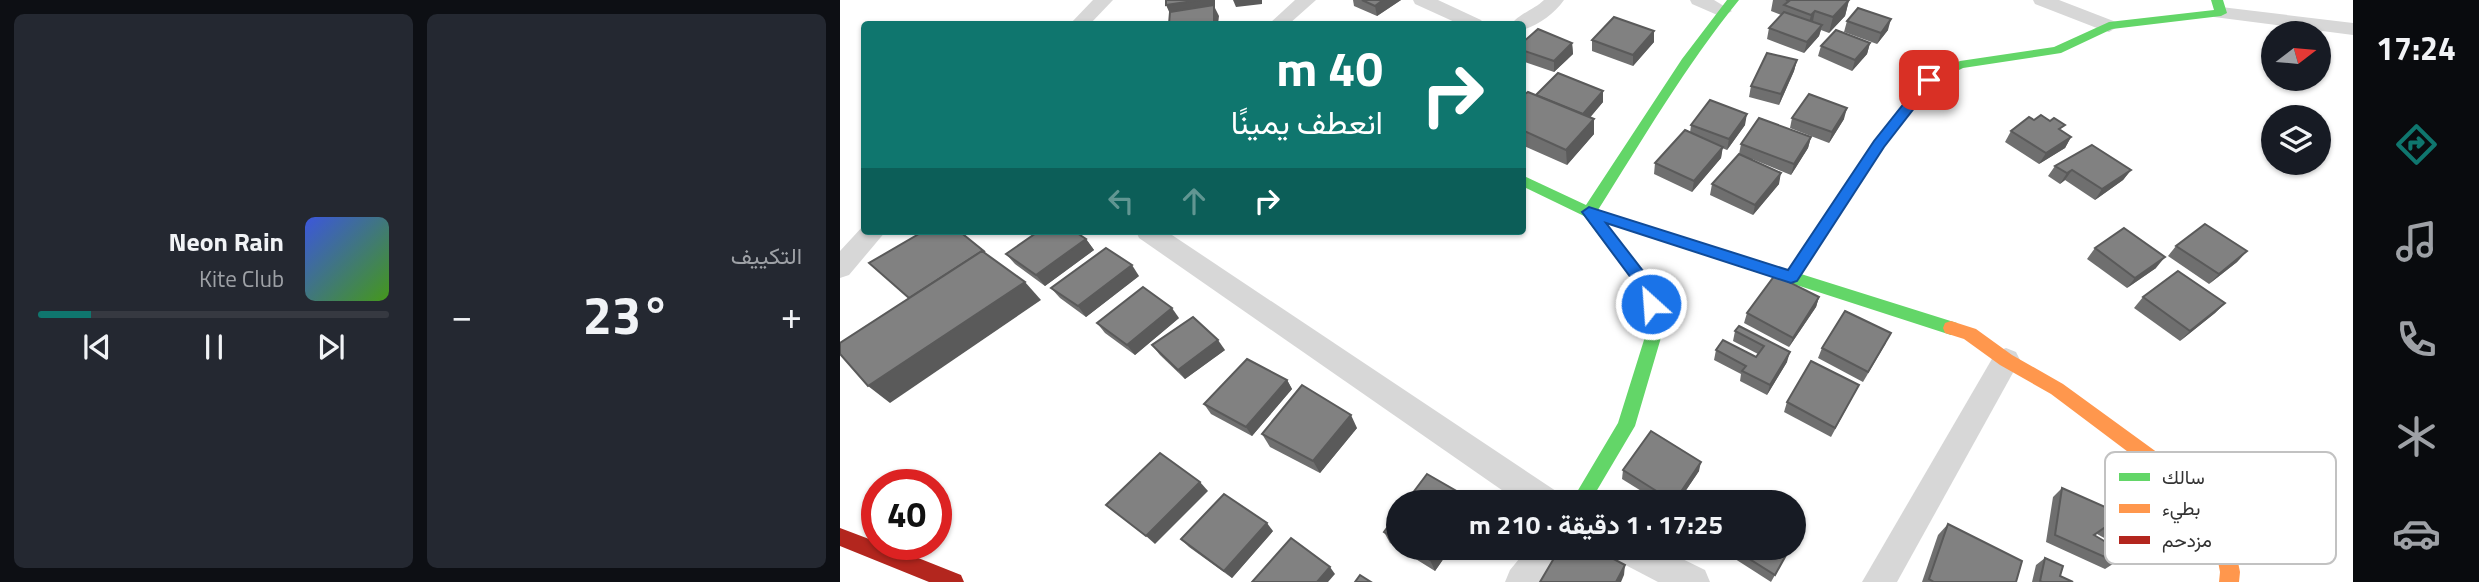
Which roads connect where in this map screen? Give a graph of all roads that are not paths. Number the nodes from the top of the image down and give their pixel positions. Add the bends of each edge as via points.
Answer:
1 (1104, 0) edge
2 (1307, 0) edge
3 (1422, 0) edge
4 (1555, 0) edge
5 (1699, 0) edge
6 (2042, 0) edge
7 (1728, 6) edge
8 (2219, 7) edge
9 (1082, 21) edge
10 (1282, 21) edge
11 (1468, 21) edge
12 (1526, 21) edge
13 (2109, 26) junction
14 (2353, 29) edge
15 (1526, 182) edge
16 (1589, 212) junction
17 (869, 235) edge
18 (1154, 235) edge
19 (840, 268) edge
20 (1791, 277) junction
21 (2006, 360) junction
22 (2142, 452) edge
23 (1527, 490) edge
24 (1587, 490) edge
25 (840, 537) edge
26 (1539, 560) edge
27 (1650, 560) edge
28 (2228, 564) edge
29 (954, 582) edge
30 (1522, 582) edge
31 (1693, 582) edge
32 (1879, 582) edge
33 (2229, 582) edge

1 - 9 street
2 - 10 street
3 - 11 street
4 - 12 street
5 - 7 street
6 - 13 street
7 - 16 street
8 - 13 street
8 - 14 street
13 - 20 street via 2057,50 1959,65 1929,80 1879,144
15 - 16 street
16 - 20 street
16 - 24 street via 1644,284 1657,324 1626,426
17 - 19 street
18 - 23 street
20 - 21 street via 1970,334
21 - 22 street via 2057,389
21 - 32 street
25 - 29 street
26 - 30 street
27 - 31 street
28 - 33 street

